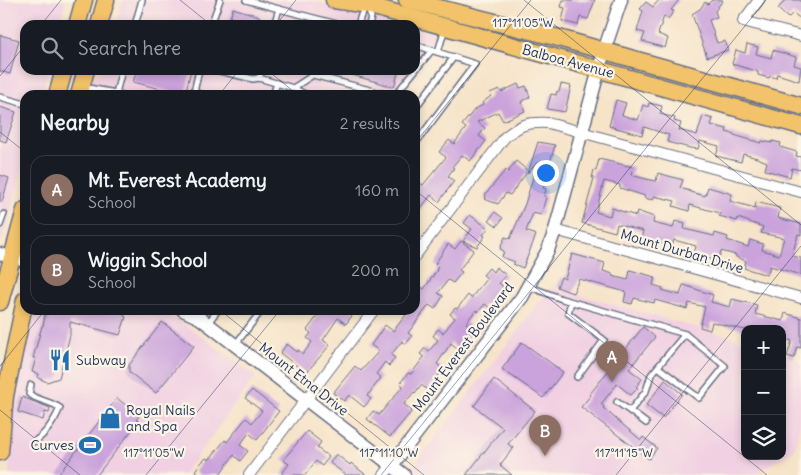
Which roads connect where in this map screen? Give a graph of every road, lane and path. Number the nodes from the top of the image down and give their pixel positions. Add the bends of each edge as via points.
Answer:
1 (84, 0) edge
2 (106, 0) edge
3 (142, 0) edge
4 (220, 0) edge
5 (246, 0) edge
6 (334, 0) edge
7 (407, 0) edge
8 (621, 0) edge
9 (760, 0) edge
10 (368, 3) edge
11 (278, 9) junction
12 (314, 19) joint
13 (78, 20) edge
14 (100, 20) edge
15 (136, 20) edge
16 (213, 20) edge
17 (275, 20) edge
18 (318, 20) edge
19 (360, 20) edge
20 (370, 20) edge
21 (446, 27) junction
22 (801, 36) edge
23 (420, 46) edge
24 (432, 50) junction
25 (604, 51) junction
26 (438, 52) junction
27 (454, 57) junction
28 (420, 65) edge
29 (598, 69) junction
30 (63, 75) edge
31 (85, 75) edge
32 (121, 75) edge
33 (198, 75) edge
34 (234, 75) edge
35 (261, 75) edge
36 (313, 75) edge
37 (313, 75) edge
38 (411, 75) edge
39 (260, 78) junction
40 (277, 83) junction
41 (293, 88) junction
42 (58, 90) edge
43 (80, 90) edge
44 (117, 90) edge
45 (195, 90) edge
46 (275, 90) edge
47 (297, 90) edge
48 (370, 90) edge
49 (399, 90) edge
50 (0, 97) edge
51 (420, 101) edge
52 (20, 103) edge
53 (801, 106) edge
54 (801, 126) edge
55 (582, 132) junction
56 (420, 137) edge
57 (801, 192) edge
58 (4, 214) dead end
59 (0, 225) edge
60 (20, 230) edge
61 (555, 230) junction
62 (420, 249) edge
63 (13, 257) edge
64 (528, 286) junction
65 (801, 298) edge
66 (0, 302) edge
67 (570, 302) junction
68 (22, 315) edge
69 (193, 315) edge
70 (214, 315) edge
71 (258, 315) edge
72 (370, 315) edge
73 (208, 324) junction
74 (685, 334) junction
75 (235, 345) junction
76 (658, 367) junction
77 (577, 377) dead end
78 (31, 384) dead end
79 (306, 400) junction
80 (617, 402) dead end
81 (630, 411) junction
82 (646, 423) dead end
83 (33, 442) dead end
84 (0, 452) edge
85 (388, 470) edge
86 (248, 475) edge
87 (404, 475) edge

1 - 13 main road
2 - 14 main road
3 - 15 lane
4 - 16 lane
5 - 11 lane
6 - 10 main road, Balboa Avenue
7 - 25 main road, Balboa Avenue
8 - 25 street, Mount Everest Boulevard
9 - 22 street via 744,21
10 - 19 lane
10 - 20 lane
10 - 21 main road, Balboa Avenue
11 - 12 lane
11 - 17 lane
12 - 18 lane
21 - 26 lane
21 - 29 main road, Balboa Avenue
23 - 24 lane
24 - 26 lane
24 - 28 lane
25 - 29 street, Mount Everest Boulevard
25 - 53 main road, Balboa Avenue
26 - 27 lane
27 - 51 lane
27 - 56 lane via 475,64
29 - 54 main road, Balboa Avenue
29 - 55 street, Mount Everest Boulevard
30 - 42 main road
31 - 43 main road
32 - 44 lane
33 - 45 lane
34 - 39 lane via 253,80
35 - 39 lane
36 - 48 lane
37 - 41 lane
38 - 49 lane
39 - 40 lane
40 - 41 lane
40 - 46 lane
41 - 47 lane
50 - 52 lane
55 - 57 street
55 - 61 street, Mount Everest Boulevard
55 - 62 street via 548,123 530,122 517,128 505,137
58 - 59 lane
60 - 63 main road
61 - 64 street, Mount Everest Boulevard
61 - 65 street, Mount Durban Drive
63 - 66 main road
64 - 67 lane
64 - 85 street, Mount Everest Boulevard
67 - 74 lane
67 - 77 lane via 568,313 604,340
68 - 84 main road via 5,396
69 - 73 street, Mount Etna Drive
70 - 73 lane
71 - 75 lane
72 - 79 street
73 - 75 street, Mount Etna Drive
74 - 76 lane
74 - 76 lane via 725,366 699,398
75 - 79 street, Mount Etna Drive
76 - 81 lane via 651,375 646,391
78 - 83 lane via 29,394 60,408 39,439
79 - 85 street, Mount Etna Drive
79 - 86 street
80 - 81 lane
81 - 82 lane
85 - 87 street, Mount Etna Drive

